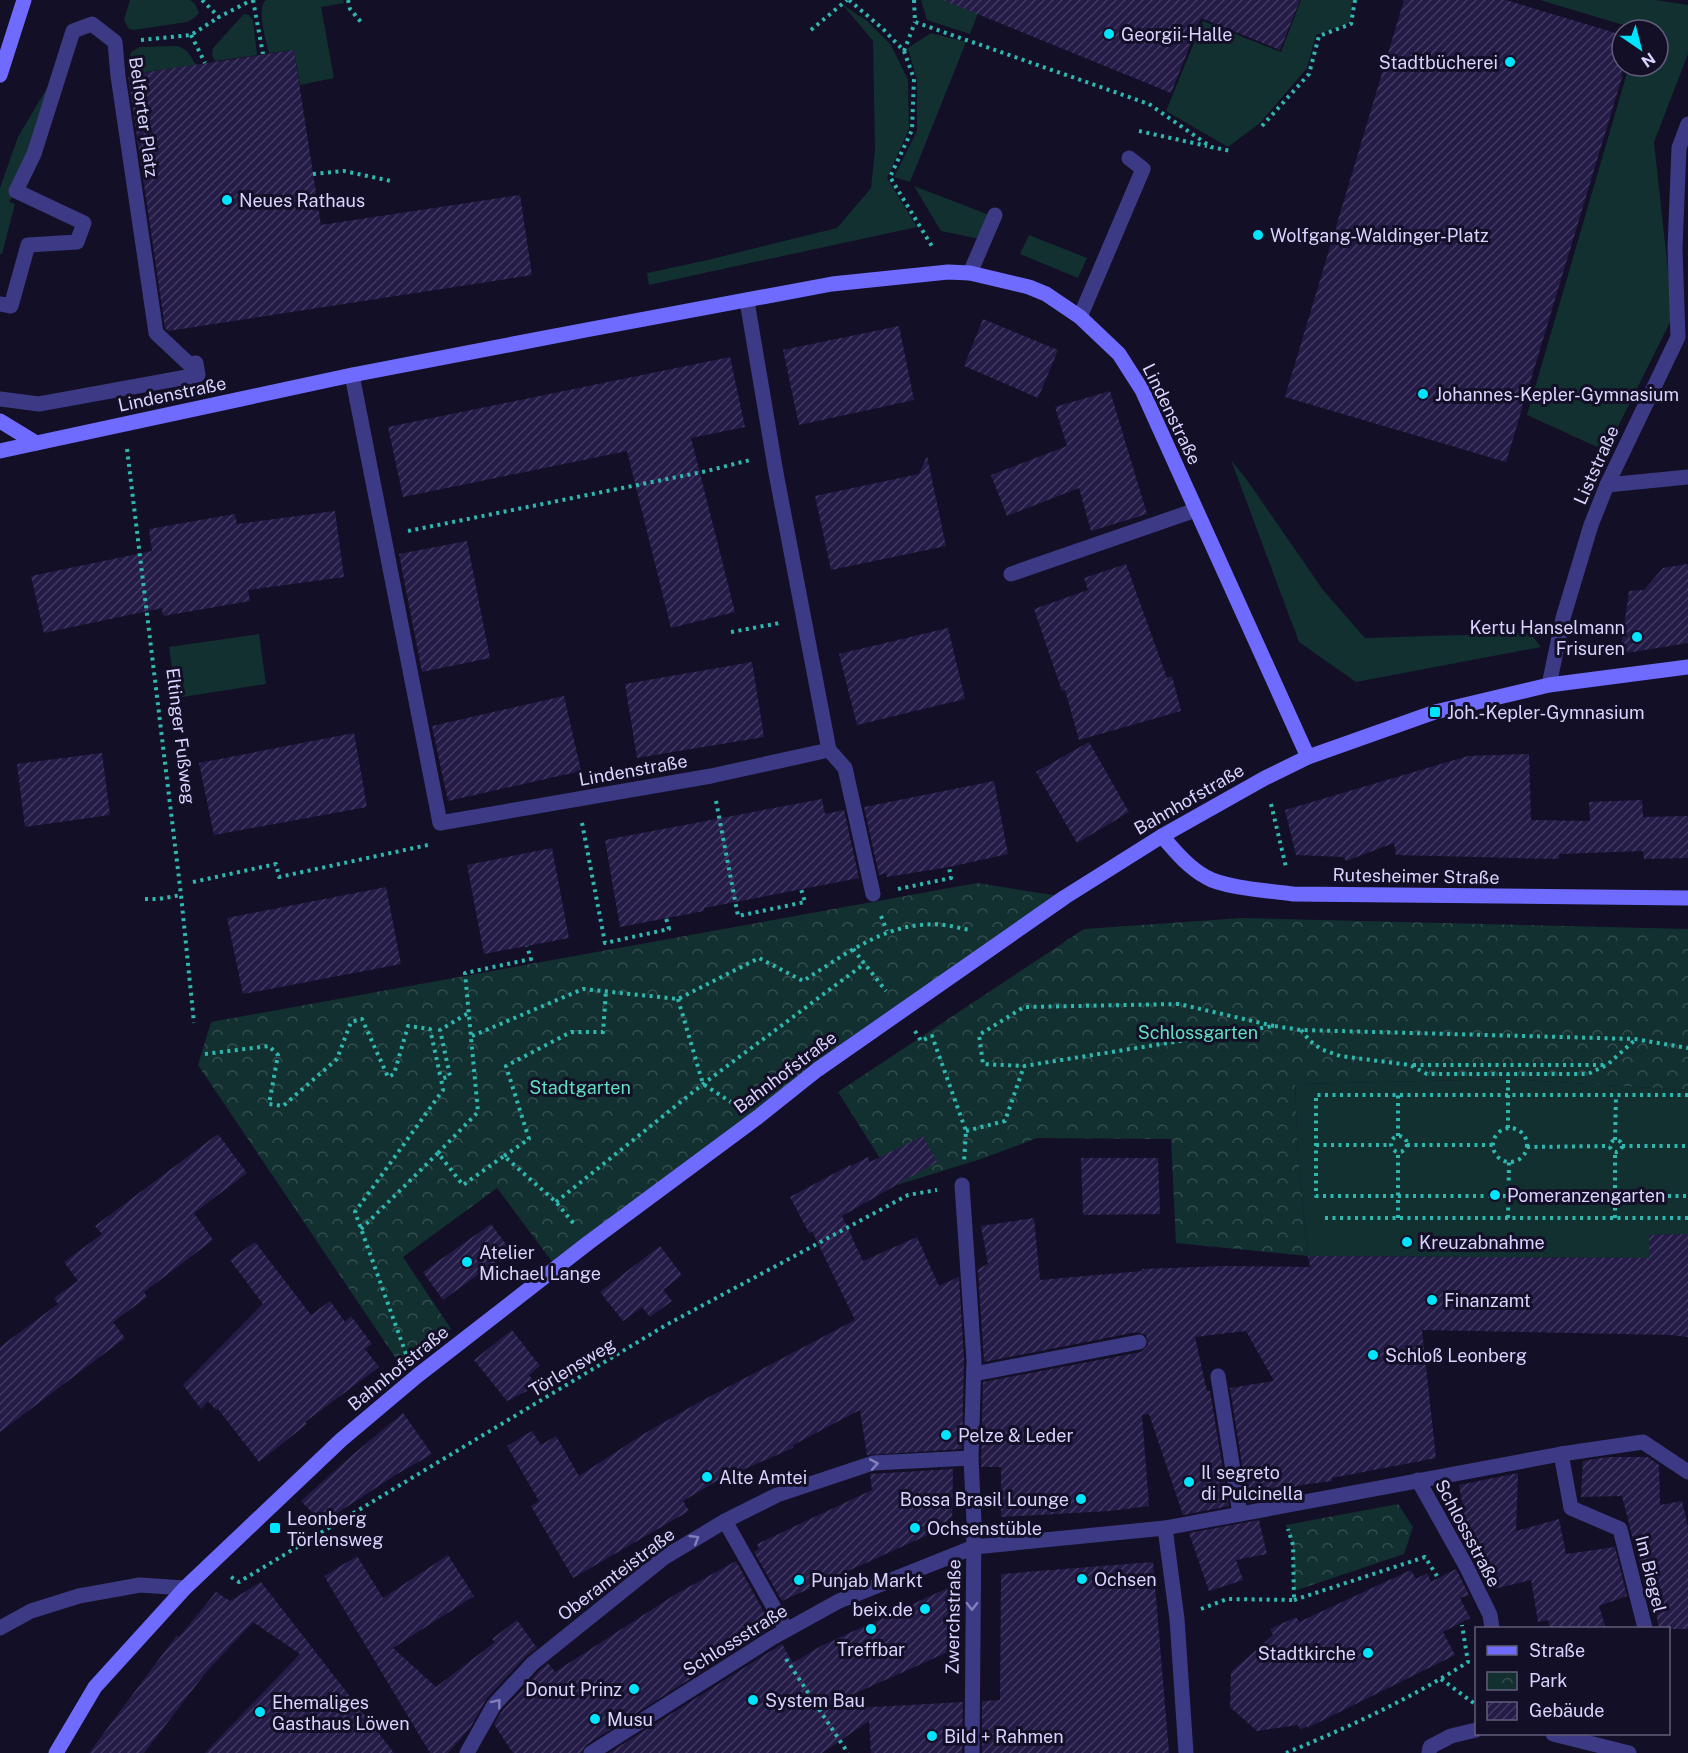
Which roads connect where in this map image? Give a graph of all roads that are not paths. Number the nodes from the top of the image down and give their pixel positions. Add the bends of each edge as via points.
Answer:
1 (24, 0) edge
2 (0, 75) edge
3 (1688, 124) edge
4 (1129, 158) dead end
5 (995, 215) dead end
6 (970, 273) junction
7 (747, 301) junction
8 (0, 304) edge
9 (1080, 317) junction
10 (352, 375) junction
11 (0, 399) edge
12 (0, 421) edge
13 (36, 443) junction
14 (0, 451) edge
15 (1688, 477) edge
16 (1607, 485) junction
17 (1196, 510) junction
18 (1011, 574) dead end
19 (1688, 667) edge
20 (1549, 685) junction
21 (830, 750) junction
22 (1308, 757) junction
23 (1162, 836) junction
24 (873, 894) road end
25 (1688, 898) edge
26 (962, 1185) road end
27 (1139, 1342) dead end
28 (974, 1374) junction
29 (1218, 1376) dead end
30 (1561, 1454) junction
31 (971, 1458) junction
32 (1688, 1472) edge
33 (1418, 1480) junction
34 (1240, 1514) junction
35 (725, 1521) junction
36 (1165, 1528) junction
37 (974, 1547) junction
38 (185, 1588) junction
39 (1492, 1627) edge
40 (1645, 1627) edge
41 (0, 1628) edge
42 (786, 1629) junction
43 (1475, 1730) edge
44 (1557, 1735) edge
45 (56, 1753) edge
46 (467, 1753) edge
47 (591, 1753) edge
48 (972, 1753) edge
49 (1186, 1753) edge
50 (1429, 1753) edge
51 (1629, 1753) edge

1 - 2 street
3 - 16 street, Liststraße via 1679,148 1675,248 1678,337
4 - 9 street via 1143,169
5 - 6 street
6 - 7 street, Lindenstraße via 832,284
6 - 9 street, Lindenstraße via 1029,287
7 - 10 street, Lindenstraße
7 - 21 street
8 - 11 street, Belforter Platz via 11,306 28,245 77,242 84,223 16,191 34,154 73,31 92,24 115,42 156,333 189,364 196,363 198,375 39,404
9 - 17 street, Lindenstraße via 1119,354 1142,390
10 - 13 street, Lindenstraße
10 - 21 street, Lindenstraße via 440,823 711,776
12 - 13 street
13 - 14 street, Lindenstraße
15 - 16 street
16 - 20 street, Liststraße via 1563,618
17 - 18 street
17 - 22 street, Lindenstraße
19 - 20 street, Bahnhofstraße
20 - 22 street, Bahnhofstraße via 1435,712
21 - 24 street via 845,768
22 - 23 street, Bahnhofstraße
23 - 25 street, Rutesheimer Straße via 1182,859 1207,878 1293,894
23 - 38 street, Bahnhofstraße via 1065,897 817,1070 588,1243 341,1440
26 - 28 street, Zwerchstraße
27 - 28 street
28 - 31 street, Zwerchstraße
29 - 34 street
30 - 32 street via 1643,1442
30 - 33 street
30 - 40 street, Im Biegel via 1571,1508 1620,1529
35 -> 31 street, Oberamteistraße via 777,1495 873,1463
31 - 37 street, Zwerchstraße
33 - 34 street, Schlossstraße
33 - 39 street, Schlossstraße via 1466,1566 1490,1615
34 - 36 street, Schlossstraße
35 - 42 street
46 -> 35 street, Oberamteistraße via 494,1705 533,1663 665,1557
36 - 37 street, Schlossstraße
36 - 49 street via 1177,1618
37 - 42 street, Schlossstraße via 839,1601
37 -> 48 street, Zwerchstraße
38 - 41 street via 140,1585 79,1596 31,1611
38 - 45 street, Bahnhofstraße via 95,1688
42 - 47 street, Schlossstraße
43 - 50 street via 1430,1747
44 - 51 street

